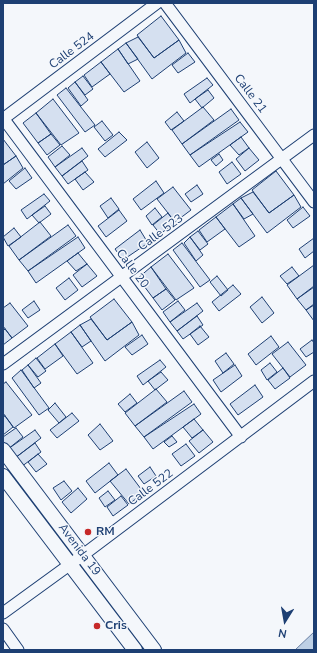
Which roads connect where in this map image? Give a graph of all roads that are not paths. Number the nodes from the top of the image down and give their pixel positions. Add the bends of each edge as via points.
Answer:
1 (157, 3) edge
2 (165, 3) edge
3 (3, 119) edge
4 (314, 135) edge
5 (282, 159) junction
6 (314, 202) edge
7 (122, 278) junction
8 (3, 364) edge
9 (314, 381) edge
10 (241, 437) junction
11 (3, 450) edge
12 (3, 476) edge
13 (83, 555) junction
14 (70, 565) junction
15 (3, 613) edge
16 (3, 629) edge
17 (18, 650) edge
18 (135, 650) edge
19 (154, 650) edge

1 - 3 street, Calle 524
2 - 5 street, Calle 21
3 - 7 street, Calle 20
4 - 5 street, Calle 523
5 - 6 street, Calle 21
5 - 7 street, Calle 523
7 - 8 street, Calle 523
7 - 10 street, Calle 20
9 - 10 street, Calle 522
10 - 13 street, Calle 522
11 - 13 main road, Avenida 19
12 - 14 main road, Avenida 19
13 - 14 street, Calle 522
13 - 19 main road, Avenida 19
14 - 15 street, Calle 522
14 - 18 main road, Avenida 19
16 - 17 street

